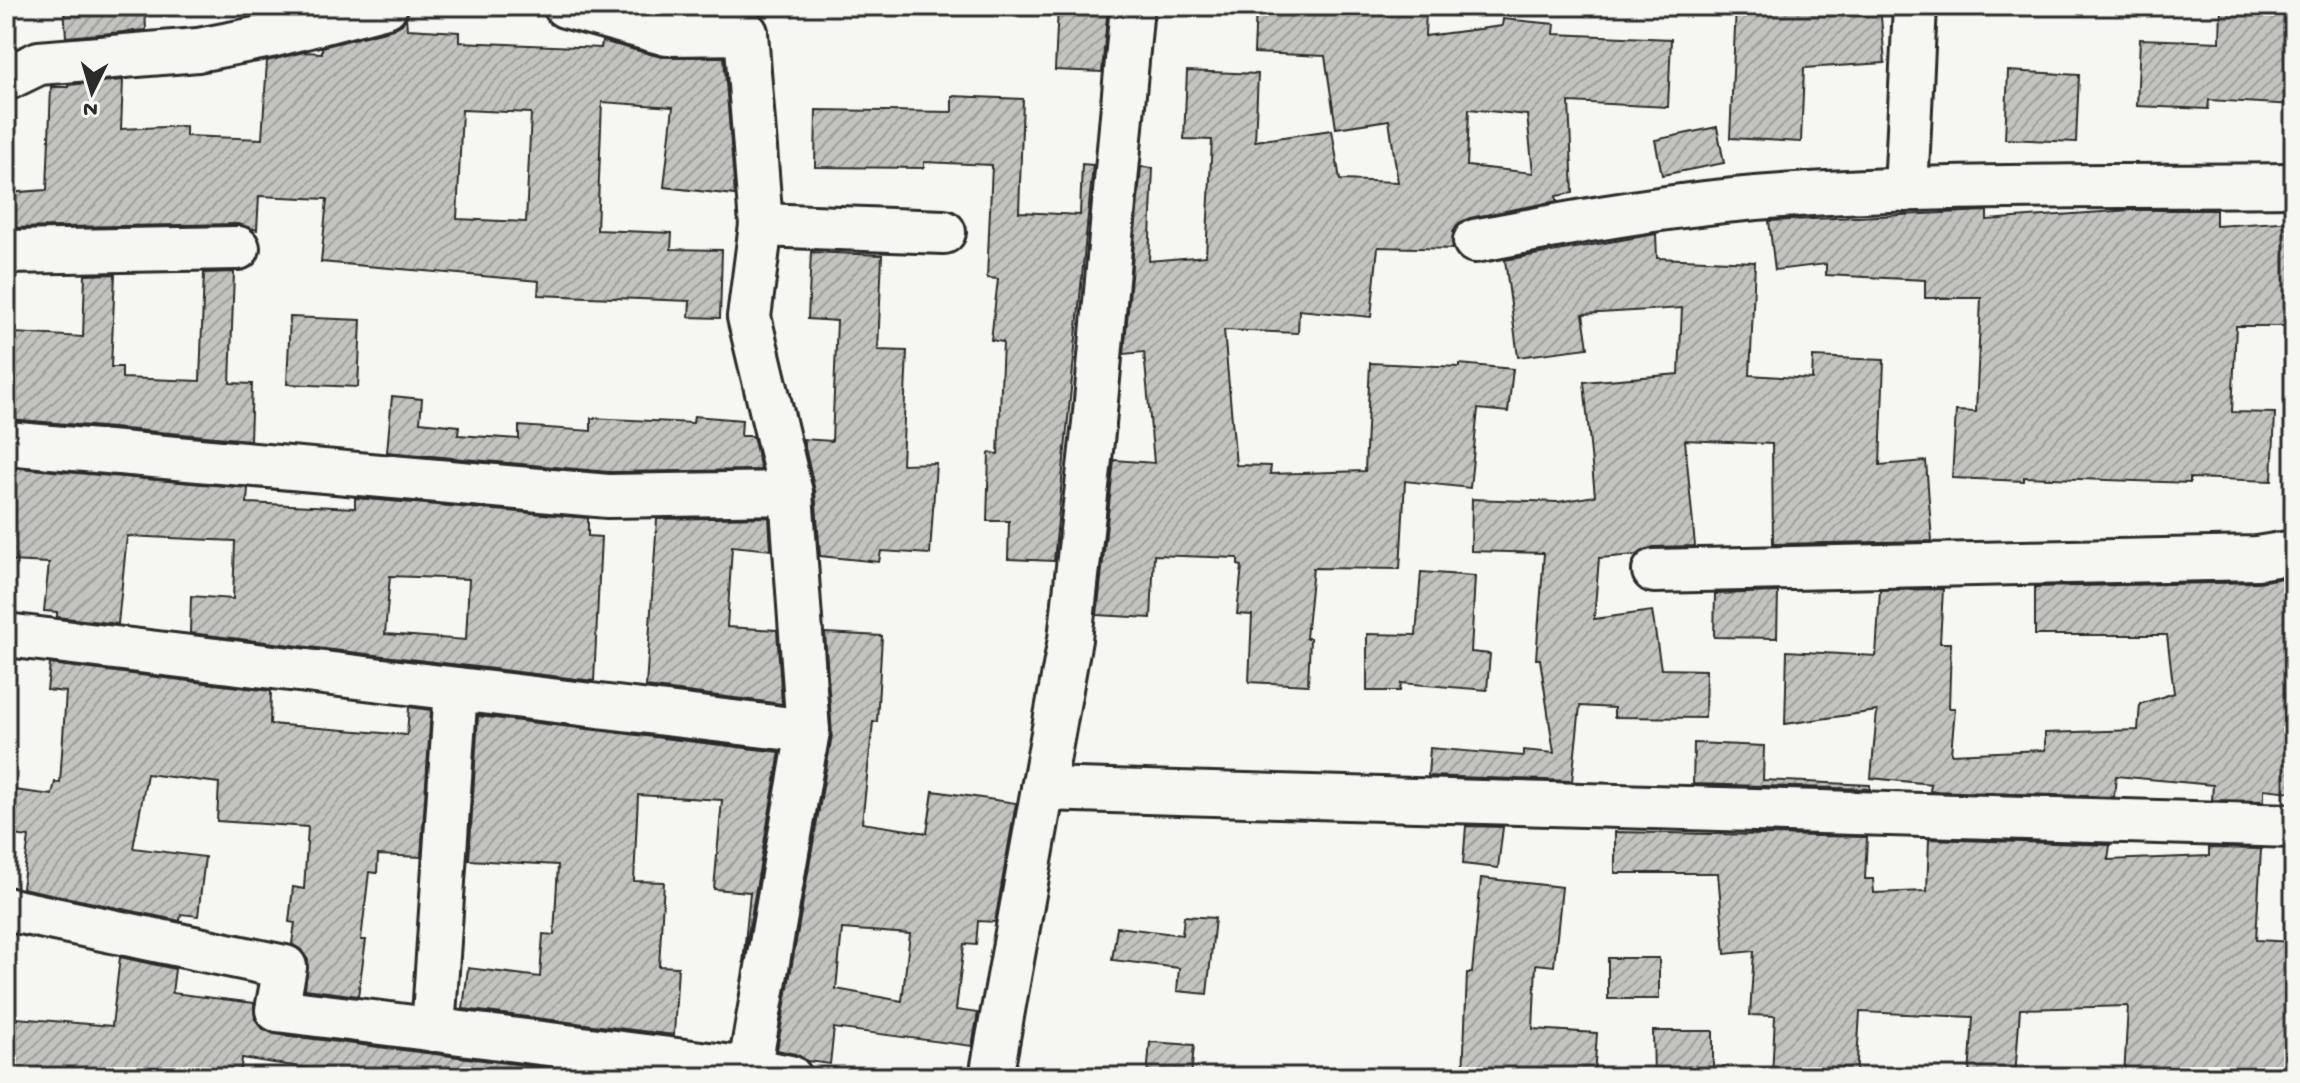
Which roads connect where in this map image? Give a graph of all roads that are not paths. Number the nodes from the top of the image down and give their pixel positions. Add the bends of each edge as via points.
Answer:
1 (386, 6) edge
2 (565, 6) edge
3 (1132, 6) edge
4 (1915, 6) edge
5 (733, 20) edge
6 (6, 79) edge
7 (2294, 185) edge
8 (1906, 190) junction
9 (761, 225) junction
10 (944, 232) dead end
11 (1475, 241) dead end
12 (238, 248) dead end
13 (6, 252) edge
14 (6, 443) edge
15 (791, 493) junction
16 (2294, 552) edge
17 (1654, 571) dead end
18 (6, 635) edge
19 (456, 689) junction
20 (808, 731) junction
21 (1043, 789) junction
22 (2294, 826) edge
23 (6, 909) edge
24 (433, 1030) junction
25 (749, 1073) edge
26 (790, 1077) edge
27 (991, 1077) edge

1 - 6 street via 198,50 39,63
2 - 5 street via 667,34
3 - 21 street via 1070,639
4 - 8 street
5 - 9 street
7 - 8 street
8 - 11 street via 1756,198 1622,213
9 - 10 street
9 - 15 street via 749,317
12 - 13 street
14 - 15 street via 608,496
15 - 20 street
16 - 17 street via 2257,558
18 - 19 street
19 - 20 street
19 - 24 street
20 - 25 street
21 - 22 street
21 - 27 street
23 - 24 street via 285,967 277,1010
24 - 25 street
25 - 26 street

